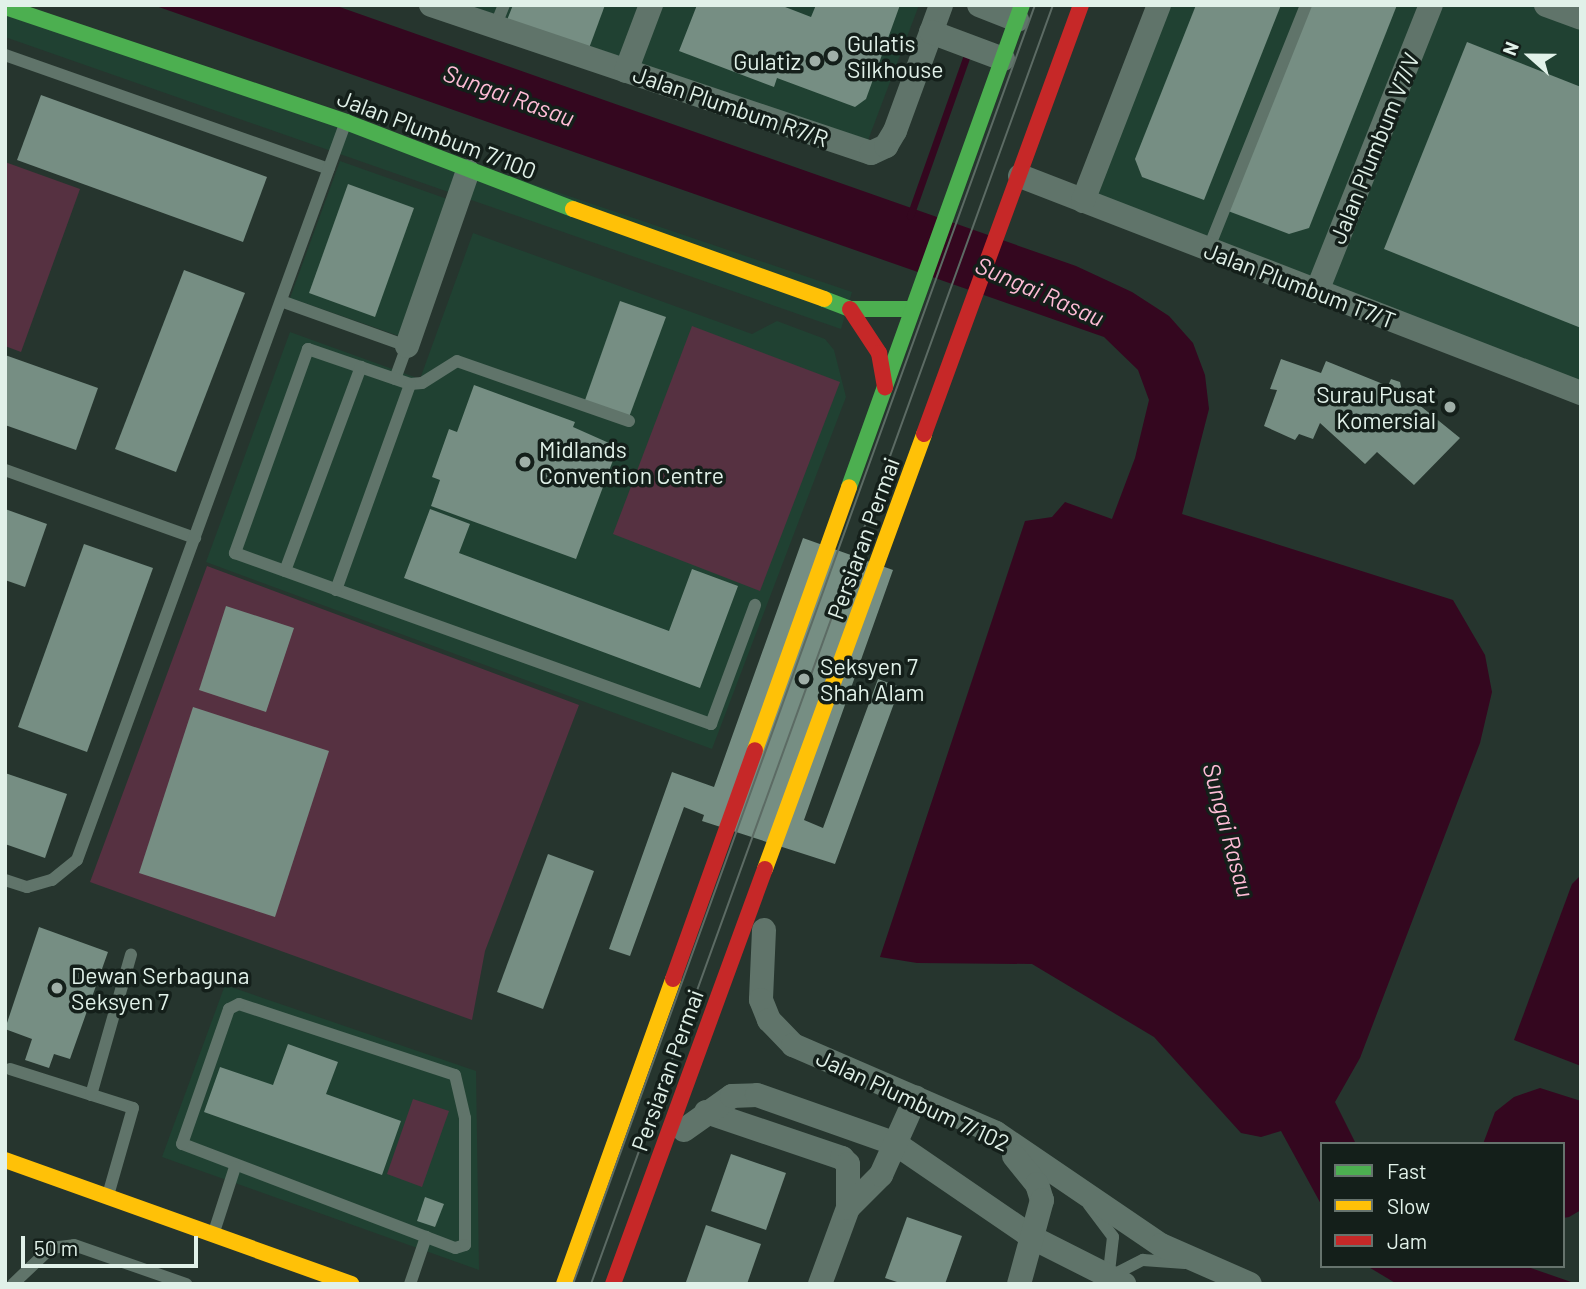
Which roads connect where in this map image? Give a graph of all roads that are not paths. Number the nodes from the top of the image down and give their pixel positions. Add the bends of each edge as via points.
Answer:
1 (431, 5) edge
2 (651, 5) edge
3 (941, 5) edge
4 (979, 5) edge
5 (1082, 5) edge
6 (1159, 5) edge
7 (1306, 5) edge
8 (1431, 5) edge
9 (5, 7) edge
10 (1020, 13) edge
11 (500, 16) edge
12 (931, 32) junction
13 (5, 55) edge
14 (1003, 59) junction
15 (626, 71) junction
16 (346, 122) junction
17 (328, 169) junction
18 (468, 171) junction
19 (1020, 176) junction
20 (1083, 201) junction
21 (1208, 250) junction
22 (1317, 291) junction
23 (281, 302) junction
24 (914, 303) junction
25 (850, 309) junction
26 (407, 345) junction
27 (959, 347) junction
28 (361, 367) junction
29 (395, 379) junction
30 (410, 384) junction
31 (885, 387) junction
32 (1581, 393) edge
33 (629, 421) dead end
34 (937, 452) dead end
35 (5, 470) edge
36 (195, 538) junction
37 (285, 571) junction
38 (336, 590) junction
39 (755, 605) dead end
40 (5, 880) edge
41 (766, 923) joint
42 (131, 955) dead end
43 (10, 1069) dead end
44 (91, 1094) junction
45 (916, 1097) junction
46 (706, 1112) junction
47 (677, 1128) junction
48 (996, 1133) junction
49 (896, 1144) junction
50 (235, 1167) junction
51 (9, 1169) edge
52 (1079, 1192) junction
53 (108, 1196) junction
54 (848, 1208) junction
55 (214, 1233) junction
56 (426, 1237) junction
57 (1035, 1239) junction
58 (1200, 1265) junction
59 (1113, 1282) edge
60 (13, 1284) edge
61 (186, 1284) edge
62 (351, 1284) edge
63 (410, 1284) edge
64 (564, 1284) edge
65 (597, 1284) edge
66 (613, 1284) edge
67 (820, 1284) edge
68 (1019, 1284) edge
69 (1250, 1284) edge

1 - 11 street, Jalan Plumbum R7/R
2 - 15 street
3 - 12 street, Jalan Plumbum R7/R
4 - 10 street
5 - 19 main road, Persiaran Permai
6 - 20 street
7 - 21 lane
8 - 22 street, Jalan Plumbum V7/V
9 - 16 main road, Jalan Plumbum 7/100
10 - 14 main road, Persiaran Permai
11 - 15 street, Jalan Plumbum R7/R
12 - 14 street
12 - 15 street, Jalan Plumbum R7/R via 895,131 886,146 871,153
13 - 17 lane
14 - 24 main road, Persiaran Permai
16 - 17 lane
16 - 18 main road, Jalan Plumbum 7/100
17 - 23 lane
18 - 25 main road, Jalan Plumbum 7/100
18 - 26 street
19 - 20 street, Jalan Plumbum T7/T
19 - 27 main road, Persiaran Permai
20 - 21 street, Jalan Plumbum T7/T
21 - 22 street, Jalan Plumbum T7/T
22 - 32 street, Jalan Plumbum T7/T
23 - 26 lane
23 - 36 lane
24 - 25 main road, Jalan Plumbum 7/100
24 - 31 main road, Persiaran Permai
25 - 31 main road via 879,353
26 - 29 lane
27 - 34 main road
27 - 47 main road, Persiaran Permai
28 - 29 lane
28 - 37 lane
28 - 37 lane via 308,349 235,552
29 - 30 lane
30 - 33 lane via 422,383 457,361
30 - 38 lane
31 - 64 main road, Persiaran Permai
35 - 36 lane
36 - 40 lane via 77,860 52,880 27,887
37 - 38 lane
38 - 39 lane via 711,724
41 - 45 street, Jalan Plumbum 7/102 via 761,1000 780,1033 793,1045
41 - 47 main road
42 - 44 lane
43 - 44 lane
44 - 53 lane via 133,1108
45 - 48 street, Jalan Plumbum 7/102
45 - 49 street
46 - 47 street, Jalan Plumbum 7/102
46 - 49 street, Jalan Plumbum 7/102 via 745,1093
46 - 54 street via 842,1158 848,1164
47 - 65 main road via 623,1209
47 - 66 main road, Persiaran Permai
48 - 52 street, Jalan Plumbum 7/102
48 - 57 street via 1037,1184 1042,1200
49 - 54 street via 881,1175
49 - 57 street, Jalan Plumbum 7/102
50 - 55 lane
50 - 56 lane
50 - 56 lane via 187,1149 180,1139 229,1009 239,1004 455,1075 464,1107 467,1241 456,1248
51 - 53 main road
52 - 58 street, Jalan Plumbum 7/102
52 - 59 lane via 1113,1237
53 - 55 main road
54 - 67 street
55 - 62 main road
56 - 63 lane
57 - 59 street, Jalan Plumbum 7/102
57 - 68 street
58 - 59 lane via 1143,1260
58 - 69 street, Jalan Plumbum 7/102
60 - 61 lane via 51,1248 74,1245

